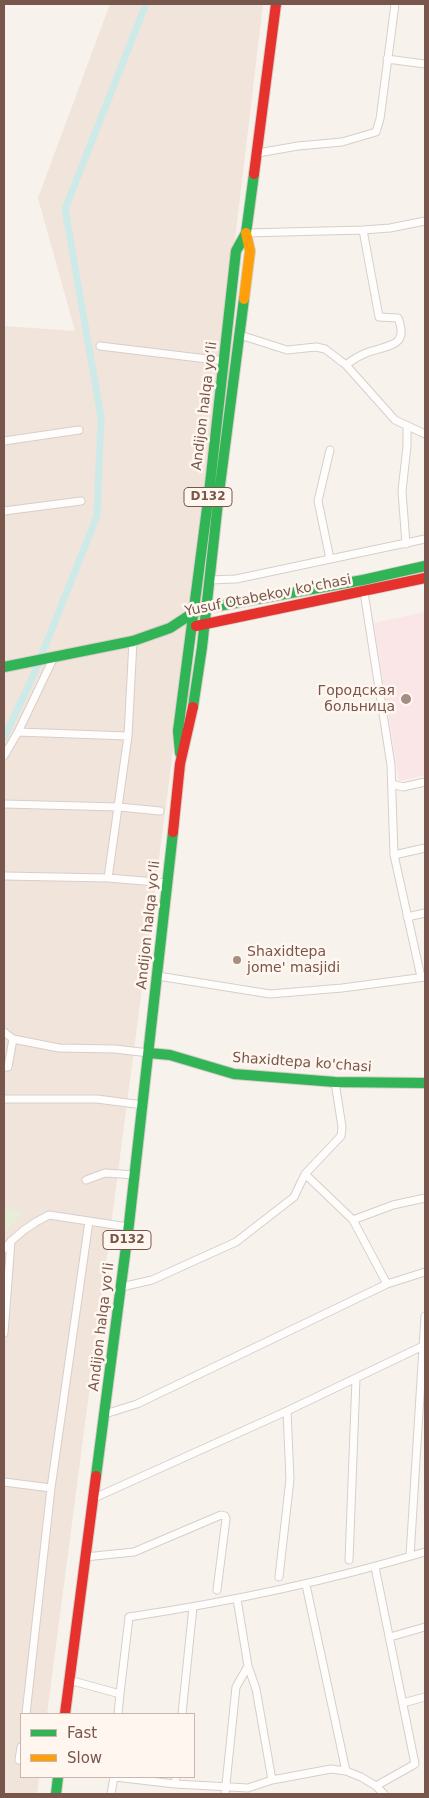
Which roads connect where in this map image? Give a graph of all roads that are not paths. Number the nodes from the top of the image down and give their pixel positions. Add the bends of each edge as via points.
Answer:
1 (276, 4) edge
2 (395, 4) edge
3 (387, 59) junction
4 (425, 64) edge
5 (258, 153) junction
6 (425, 220) edge
7 (363, 230) junction
8 (246, 233) junction
9 (240, 335) junction
10 (100, 346) dead end
11 (224, 361) junction
12 (346, 365) junction
13 (407, 427) junction
14 (78, 430) dead end
15 (425, 434) edge
16 (4, 441) edge
17 (330, 450) dead end
18 (81, 501) dead end
19 (4, 511) edge
20 (425, 539) edge
21 (406, 544) junction
22 (330, 558) junction
23 (425, 566) edge
24 (425, 578) edge
25 (209, 580) junction
26 (364, 592) junction
27 (207, 608) junction
28 (193, 613) junction
29 (204, 624) junction
30 (192, 627) junction
31 (170, 628) junction
32 (133, 641) junction
33 (52, 658) junction
34 (4, 667) edge
35 (18, 732) junction
36 (128, 736) junction
37 (4, 756) edge
38 (180, 764) junction
39 (425, 782) edge
40 (392, 784) junction
41 (4, 804) edge
42 (119, 807) junction
43 (160, 811) dead end
44 (425, 848) edge
45 (394, 855) junction
46 (4, 876) edge
47 (108, 878) junction
48 (167, 883) junction
49 (425, 913) edge
50 (407, 917) junction
51 (158, 976) junction
52 (423, 977) edge
53 (4, 1032) edge
54 (13, 1039) junction
55 (149, 1053) junction
56 (4, 1067) edge
57 (335, 1082) junction
58 (425, 1084) edge
59 (4, 1099) edge
60 (143, 1105) junction
61 (306, 1174) junction
62 (135, 1175) junction
63 (86, 1180) dead end
64 (425, 1198) edge
65 (353, 1220) junction
66 (89, 1221) junction
67 (128, 1227) junction
68 (11, 1241) junction
69 (4, 1249) edge
70 (425, 1272) edge
71 (386, 1284) junction
72 (121, 1287) junction
73 (425, 1316) edge
74 (4, 1333) edge
75 (425, 1345) edge
76 (356, 1379) junction
77 (287, 1411) junction
78 (105, 1414) junction
79 (422, 1415) edge
80 (4, 1482) edge
81 (51, 1488) junction
82 (92, 1500) junction
83 (425, 1552) edge
84 (410, 1556) junction
85 (85, 1557) junction
86 (349, 1560) dead end
87 (375, 1567) junction
88 (279, 1578) dead end
89 (306, 1584) junction
90 (217, 1590) dead end
91 (237, 1598) junction
92 (193, 1607) junction
93 (425, 1627) edge
94 (390, 1637) junction
95 (248, 1666) junction
96 (69, 1680) junction
97 (120, 1694) junction
98 (425, 1697) edge
99 (403, 1703) junction
100 (26, 1713) edge
101 (65, 1713) edge
102 (118, 1713) edge
103 (182, 1713) edge
104 (20, 1754) edge
105 (19, 1760) dead end
106 (346, 1771) junction
107 (58, 1778) edge
108 (114, 1778) edge
109 (134, 1778) edge
110 (175, 1780) edge
111 (272, 1780) junction
112 (376, 1786) junction
113 (225, 1791) edge
114 (56, 1794) edge
115 (111, 1794) edge
116 (384, 1794) edge

1 - 5 main road, Andijon halqa yo‘li / D132
2 - 3 street
3 - 4 street
3 - 5 street via 376,132 342,142
5 - 8 main road, Andijon halqa yo‘li / D132
6 - 7 street
7 - 8 street
7 - 12 street via 379,317 398,318 402,336 394,344 367,352
8 - 9 main road, Andijon halqa yo‘li / D132 via 250,251
8 - 11 main road, Andijon halqa yo‘li / D132 via 236,251
9 - 12 street via 287,350 320,347
9 - 25 main road, Andijon halqa yo‘li / D132
10 - 11 street
11 - 28 main road, Andijon halqa yo‘li / D132
12 - 13 street via 388,413
13 - 15 street
13 - 21 street via 402,491
14 - 16 street
17 - 22 street via 318,502
18 - 19 street
20 - 21 street
21 - 22 street
22 - 25 street via 236,580
23 - 27 main road, Yusuf Otabekov ko'chasi
24 - 26 main road, Yusuf Otabekov ko'chasi
25 - 27 main road, Andijon halqa yo‘li / D132
26 - 29 main road, Yusuf Otabekov ko'chasi
26 - 40 street
27 - 28 main road, Yusuf Otabekov ko'chasi
27 - 29 main road, Andijon halqa yo‘li / D132
28 - 30 main road, Andijon halqa yo‘li / D132
28 - 31 main road, Yusuf Otabekov ko'chasi
29 - 30 main road, Yusuf Otabekov ko'chasi
29 - 38 main road, Andijon halqa yo‘li / D132 via 190,729
30 - 31 main road, Yusuf Otabekov ko'chasi
30 - 38 main road, Andijon halqa yo‘li / D132 via 178,731
31 - 32 main road
32 - 33 main road
32 - 36 street
33 - 34 main road
33 - 35 street
35 - 36 street
35 - 37 street
36 - 42 street
38 - 48 main road, Andijon halqa yo‘li / D132
39 - 40 street via 403,787
40 - 45 street
41 - 42 street
42 - 43 street
42 - 47 street
44 - 45 street
45 - 50 street
46 - 47 street
47 - 48 street
48 - 51 main road, Andijon halqa yo‘li / D132
49 - 50 street
50 - 52 street
51 - 52 street via 270,994
51 - 55 main road, Andijon halqa yo‘li / D132
53 - 54 street
54 - 55 street via 59,1048
54 - 56 street via 8,1067
55 - 57 main road, Shaxidtepa ko'chasi via 170,1055 234,1074
55 - 60 main road, Andijon halqa yo‘li / D132
57 - 58 main road, Shaxidtepa ko'chasi
57 - 61 street via 342,1127 340,1136
59 - 60 street via 97,1099
60 - 62 main road, Andijon halqa yo‘li / D132
61 - 65 street
61 - 72 street via 294,1197 236,1242 152,1280
62 - 63 street via 105,1173
62 - 67 main road, Andijon halqa yo‘li / D132
64 - 65 street via 393,1204
65 - 71 street
66 - 67 street
66 - 68 street via 49,1215
66 - 81 street
67 - 72 main road, Andijon halqa yo‘li / D132
68 - 69 street
68 - 74 street
70 - 71 street
71 - 78 street via 137,1404
72 - 78 main road, Andijon halqa yo‘li / D132
73 - 75 street
75 - 76 street
75 - 79 street
76 - 77 street
76 - 86 street
77 - 82 street
77 - 88 street via 290,1479
78 - 82 main road, Andijon halqa yo‘li / D132
79 - 84 street
80 - 81 street
81 - 100 street
82 - 85 main road, Andijon halqa yo‘li / D132
83 - 84 street
84 - 87 street
85 - 90 street via 134,1552 221,1515 226,1519
85 - 96 main road, Andijon halqa yo‘li / D132
87 - 89 street
87 - 94 street
89 - 91 street
89 - 106 street
91 - 92 street
91 - 95 street
92 - 97 street via 129,1617
92 - 103 street
93 - 94 street
94 - 99 street
95 - 111 street via 256,1689
95 - 113 street via 236,1687
96 - 97 street
96 - 101 main road, Andijon halqa yo‘li / D132
97 - 102 street
98 - 99 street
99 - 112 street via 416,1764
104 - 105 street
106 - 111 street via 331,1769
106 - 112 street
107 - 114 main road
108 - 115 street
109 - 110 street
110 - 113 street
111 - 113 street
112 - 116 street

